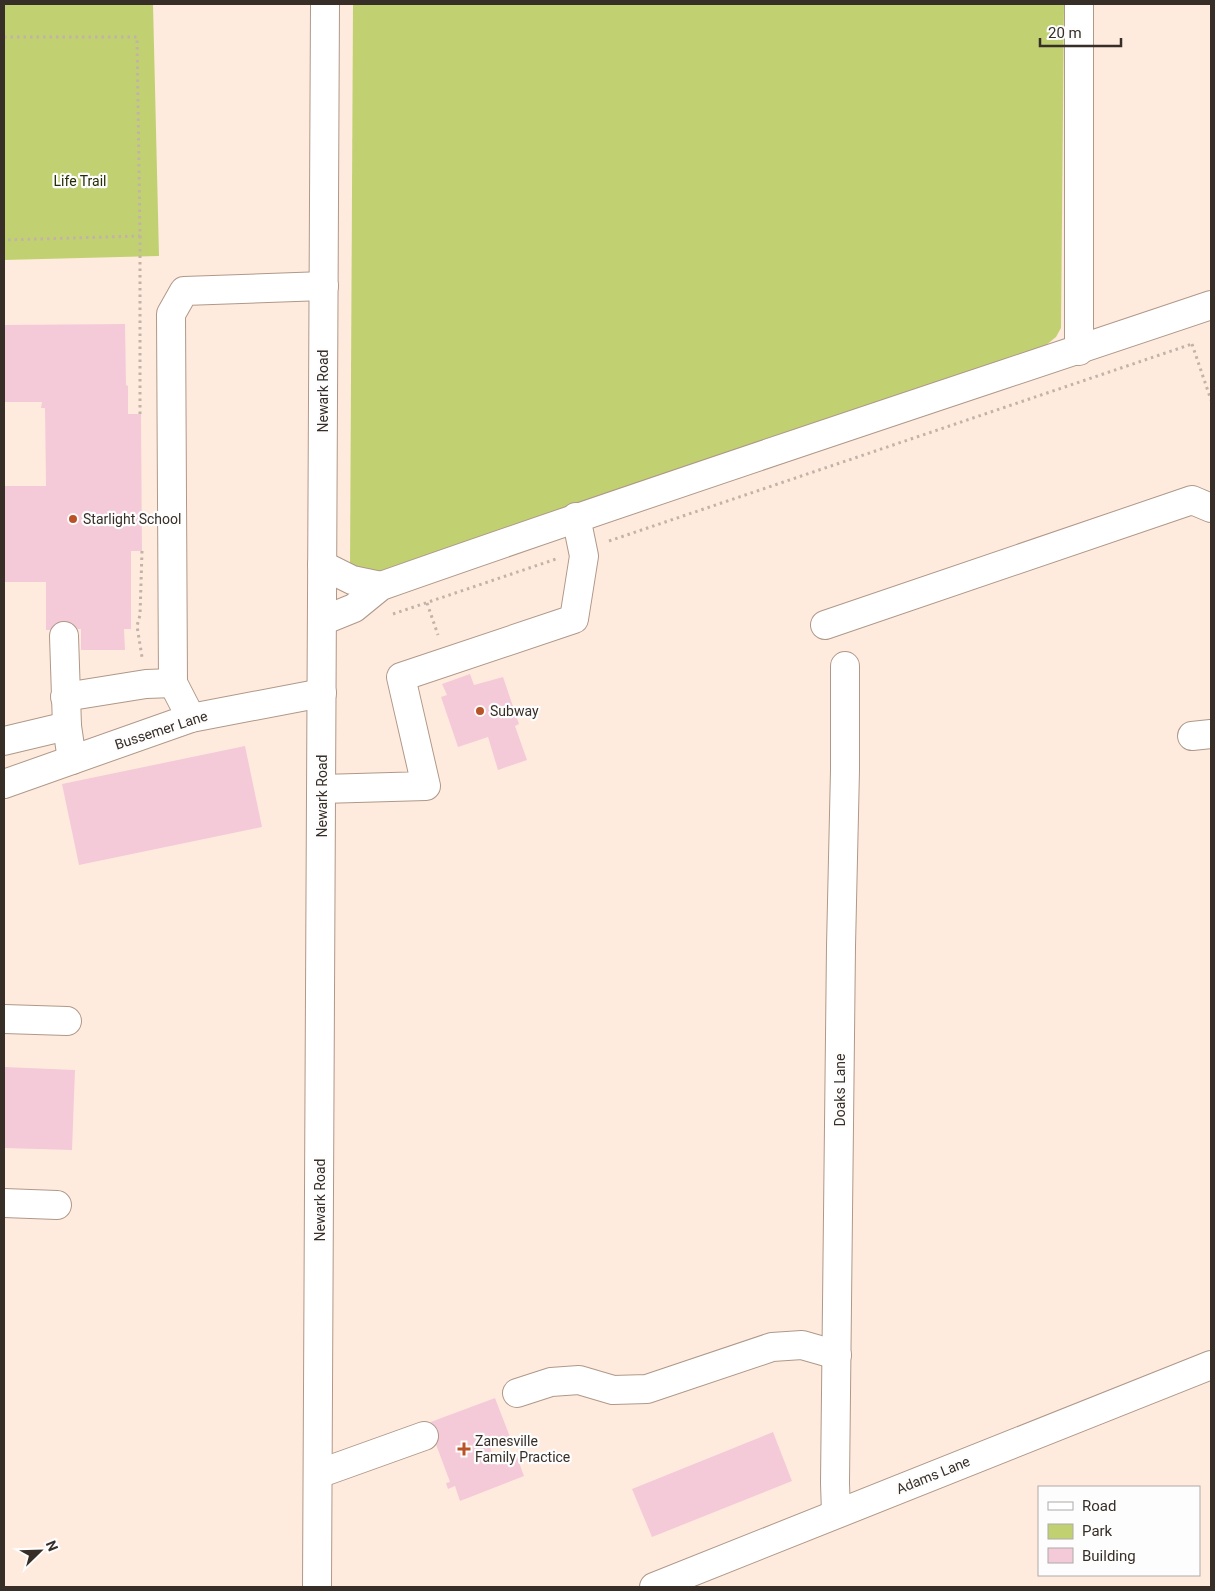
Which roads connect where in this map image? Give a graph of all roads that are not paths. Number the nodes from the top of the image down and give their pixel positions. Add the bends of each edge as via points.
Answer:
1 (326, 4) edge
2 (1079, 4) edge
3 (324, 286) junction
4 (1211, 305) edge
5 (1079, 351) junction
6 (1211, 508) edge
7 (576, 518) junction
8 (322, 565) junction
9 (381, 586) junction
10 (322, 621) junction
11 (825, 626) dead end
12 (64, 636) dead end
13 (845, 666) dead end
14 (173, 683) junction
15 (322, 693) junction
16 (65, 697) junction
17 (191, 718) junction
18 (67, 726) junction
19 (4, 741) edge
20 (72, 760) junction
21 (4, 784) edge
22 (322, 789) junction
23 (4, 1019) edge
24 (67, 1022) dead end
25 (4, 1203) edge
26 (57, 1205) dead end
27 (837, 1355) junction
28 (1211, 1365) edge
29 (517, 1393) dead end
30 (424, 1436) dead end
31 (318, 1474) junction
32 (836, 1513) junction
33 (317, 1587) edge
34 (654, 1587) edge

1 - 3 street, Newark Road
2 - 5 street
3 - 8 street, Newark Road
3 - 14 street via 184,291 171,314
4 - 5 street
5 - 7 street
6 - 11 street via 1192,500
7 - 9 street
7 - 22 street via 584,556 574,619 401,677 426,786
8 - 9 street via 352,580
8 - 10 street, Newark Road
9 - 10 street via 354,608
10 - 15 street, Newark Road
12 - 16 street
13 - 27 street, Doaks Lane
14 - 16 street
14 - 17 street
15 - 17 street, Bussemer Lane
15 - 22 street, Newark Road
16 - 18 street
17 - 20 street, Bussemer Lane
18 - 19 street
18 - 20 street
20 - 21 street, Bussemer Lane
22 - 31 street, Newark Road
23 - 24 street
25 - 26 street
27 - 29 street via 802,1345 772,1347 647,1389 612,1390 579,1380 551,1382
27 - 32 street, Doaks Lane
28 - 32 street, Adams Lane
30 - 31 street
31 - 33 street, Newark Road
32 - 34 street, Adams Lane

